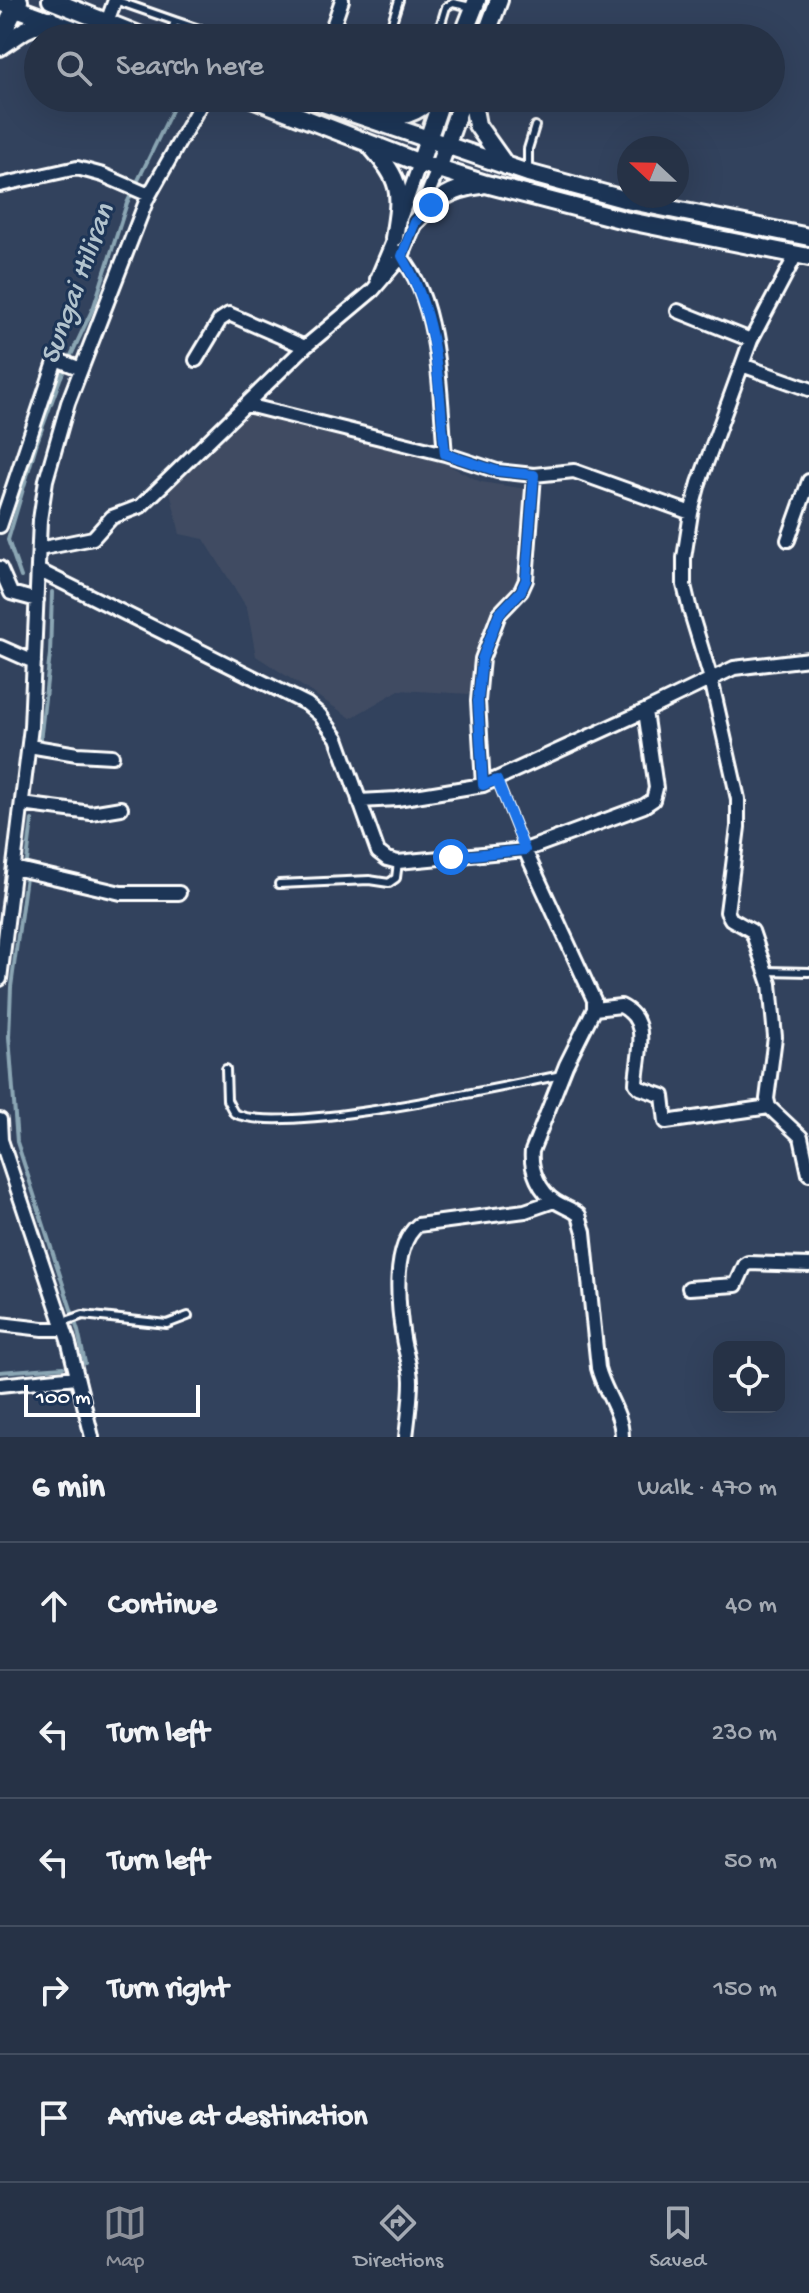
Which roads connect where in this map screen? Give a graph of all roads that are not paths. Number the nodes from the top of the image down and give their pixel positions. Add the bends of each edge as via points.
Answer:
1 (115, 0) edge
2 (342, 0) edge
3 (399, 0) edge
4 (499, 0) edge
5 (56, 1) edge
6 (7, 3) edge
7 (475, 4) edge
8 (50, 19) junction
9 (175, 21) junction
10 (107, 22) junction
11 (39, 24) edge
12 (63, 24) edge
13 (112, 24) edge
14 (174, 24) edge
15 (184, 24) edge
16 (334, 24) edge
17 (391, 24) edge
18 (441, 24) edge
19 (467, 24) edge
20 (490, 24) edge
21 (24, 31) edge
22 (0, 38) edge
23 (0, 47) edge
24 (196, 112) edge
25 (288, 112) edge
26 (348, 112) edge
27 (413, 112) edge
28 (437, 112) edge
29 (458, 112) edge
30 (475, 112) edge
31 (361, 117) junction
32 (535, 126) dead end
33 (427, 140) junction
34 (369, 144) junction
35 (445, 146) junction
36 (420, 163) junction
37 (507, 166) junction
38 (438, 169) junction
39 (528, 173) junction
40 (486, 184) junction
41 (0, 185) edge
42 (149, 195) junction
43 (415, 222) junction
44 (809, 237) edge
45 (392, 242) junction
46 (402, 256) junction
47 (802, 256) edge
48 (373, 290) junction
49 (678, 311) dead end
50 (751, 340) junction
51 (305, 347) junction
52 (196, 360) dead end
53 (742, 365) junction
54 (81, 369) junction
55 (809, 389) edge
56 (247, 405) junction
57 (445, 454) junction
58 (534, 475) junction
59 (809, 481) edge
60 (691, 513) junction
61 (0, 526) edge
62 (788, 540) dead end
63 (39, 549) junction
64 (0, 568) edge
65 (38, 570) junction
66 (37, 600) junction
67 (0, 647) edge
68 (809, 659) edge
69 (34, 662) junction
70 (711, 679) junction
71 (645, 711) junction
72 (29, 746) junction
73 (112, 756) dead end
74 (497, 780) junction
75 (483, 785) junction
76 (359, 801) junction
77 (22, 804) junction
78 (121, 808) dead end
79 (525, 850) junction
80 (398, 862) junction
81 (14, 868) junction
82 (279, 884) dead end
83 (179, 893) dead end
84 (767, 971) junction
85 (809, 972) edge
86 (0, 979) edge
87 (594, 1009) junction
88 (226, 1069) dead end
89 (562, 1075) junction
90 (769, 1107) junction
91 (0, 1120) edge
92 (0, 1140) edge
93 (809, 1174) edge
94 (554, 1201) junction
95 (809, 1265) edge
96 (689, 1288) dead end
97 (188, 1316) dead end
98 (0, 1324) edge
99 (65, 1324) junction
100 (76, 1377) junction
101 (0, 1385) edge
102 (92, 1437) edge
103 (406, 1437) edge
104 (622, 1437) edge

1 - 9 lane
1 - 10 street
2 - 16 street
3 - 17 lane
4 - 20 main road
5 - 10 main road
6 - 8 main road
6 - 22 main road
7 - 18 lane via 446,7
7 - 19 main road
8 - 11 main road
8 - 12 main road
9 - 14 lane
9 - 15 lane
10 - 13 main road
21 - 23 main road
24 - 42 street
25 - 34 main road
26 - 31 main road
27 - 31 main road via 397,118
28 - 33 main road
29 - 35 main road
30 - 37 main road via 477,125
31 - 33 main road
32 - 39 lane
33 - 35 main road
33 - 36 main road
34 - 36 main road
34 - 45 main road via 397,180 400,194
35 - 37 main road
35 - 38 main road
36 - 38 main road
36 - 45 street
37 - 39 main road
38 - 40 main road
38 - 43 street
39 - 44 main road via 631,201
40 - 43 main road via 445,195
40 - 47 main road via 624,220
41 - 42 street via 77,168
42 - 54 street
43 - 46 street
45 - 46 street
45 - 48 street
46 - 48 street
46 - 57 street via 418,283 430,326
47 - 50 street
48 - 51 street
49 - 50 street
50 - 53 street
51 - 52 street via 229,314
51 - 56 street
53 - 55 street
53 - 60 street
54 - 61 street via 56,359
54 - 63 street via 46,480
56 - 57 street
56 - 63 street via 141,506 112,517 93,538
57 - 58 street via 497,471
58 - 60 street via 574,471
58 - 75 street via 526,580 499,614 482,659 478,701
59 - 62 street
60 - 70 street via 684,585
63 - 65 street
64 - 66 street via 11,593
65 - 66 street
65 - 76 street via 307,704 337,738
66 - 69 street
67 - 69 street
68 - 70 street via 734,668
69 - 72 street
70 - 71 street
70 - 84 street via 739,813 727,912 752,931
71 - 74 street
71 - 79 street via 656,788 653,800
72 - 73 street
72 - 77 street
74 - 75 street
74 - 79 lane
75 - 76 street
76 - 80 street via 378,852
77 - 78 street via 91,813
77 - 81 street
79 - 80 street
79 - 87 street
80 - 82 lane via 396,878 389,883
81 - 83 street via 121,893
81 - 86 street
84 - 85 lane
84 - 90 street via 775,1037
87 - 89 street
87 - 90 street via 621,1006 637,1018 641,1028 636,1084 663,1096 666,1122
88 - 89 lane via 229,1106 251,1118 319,1117
89 - 94 street via 531,1162
90 - 93 street via 801,1137
91 - 92 street
92 - 99 street
94 - 103 street via 525,1211 418,1225 404,1241 400,1294 411,1380
94 - 104 street via 579,1215 584,1232 598,1368
95 - 96 street via 748,1263 736,1285
97 - 99 lane via 167,1324 79,1316
98 - 99 street via 43,1329
99 - 100 street
100 - 101 street
100 - 102 street

